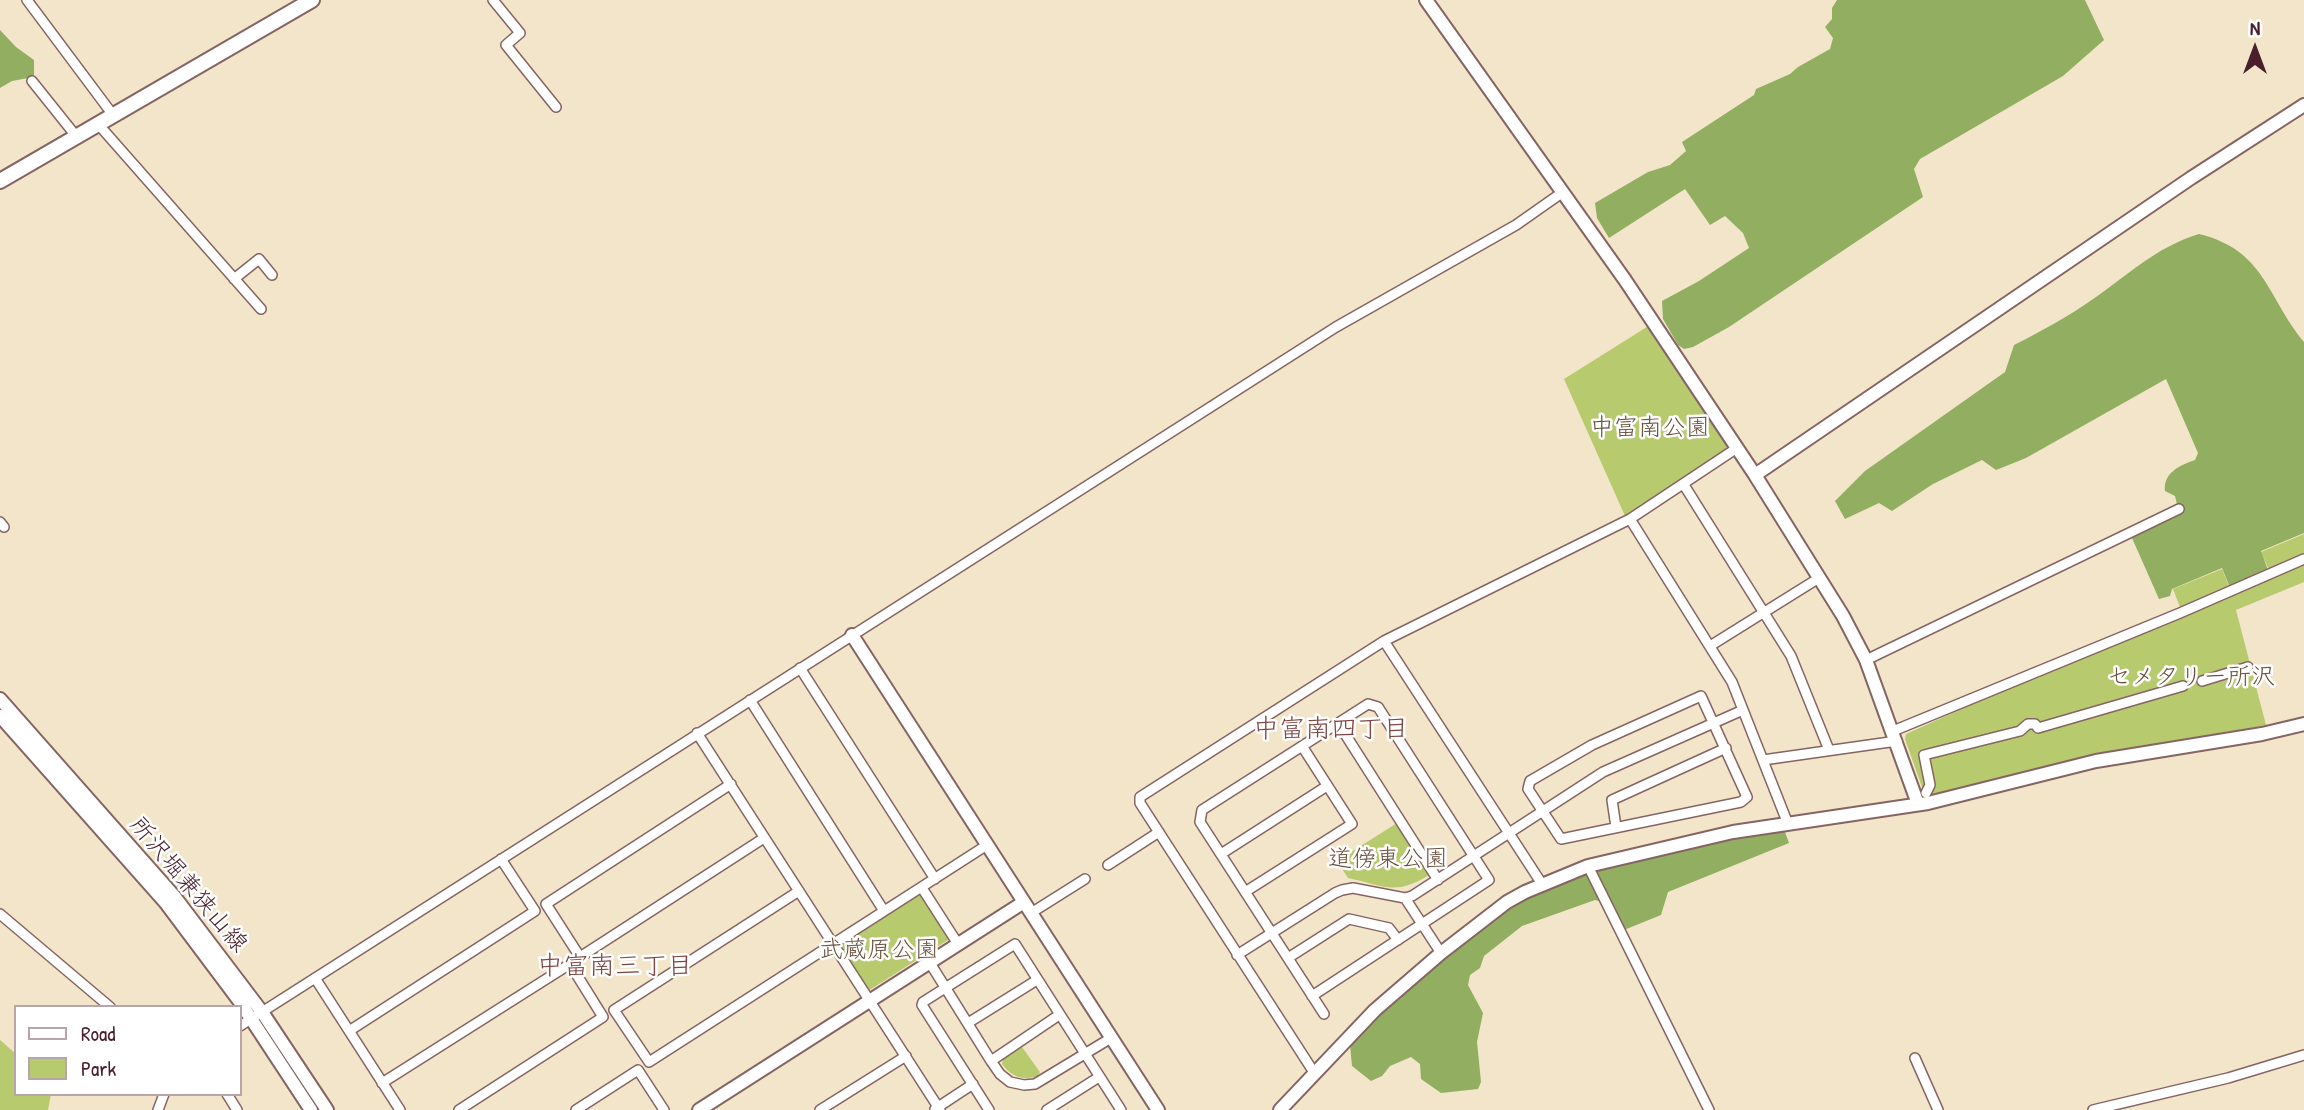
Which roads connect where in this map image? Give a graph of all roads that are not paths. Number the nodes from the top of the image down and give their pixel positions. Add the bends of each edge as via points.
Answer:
1 (27, 0) edge
2 (312, 0) edge
3 (494, 0) edge
4 (1426, 0) edge
5 (32, 81) dead end
6 (2304, 105) edge
7 (556, 107) dead end
8 (113, 115) junction
9 (98, 124) junction
10 (76, 136) junction
11 (0, 181) edge
12 (1563, 192) junction
13 (272, 275) dead end
14 (234, 279) junction
15 (261, 309) dead end
16 (1737, 448) junction
17 (1755, 475) junction
18 (1684, 485) junction
19 (2179, 509) dead end
20 (1630, 519) junction
21 (2304, 559) edge
22 (1819, 578) junction
23 (1764, 612) junction
24 (852, 635) junction
25 (1384, 641) junction
26 (1710, 646) junction
27 (1866, 660) junction
28 (2248, 667) dead end
29 (800, 668) junction
30 (2202, 681) dead end
31 (2183, 686) dead end
32 (0, 699) edge
33 (750, 700) junction
34 (1743, 710) junction
35 (0, 716) edge
36 (1715, 722) junction
37 (1338, 723) junction
38 (2304, 724) edge
39 (698, 733) junction
40 (1895, 736) junction
41 (1302, 746) junction
42 (1726, 748) junction
43 (1829, 750) junction
44 (1763, 760) junction
45 (731, 784) junction
46 (1328, 786) junction
47 (1926, 793) dead end
48 (1918, 804) junction
49 (1543, 811) junction
50 (1788, 824) junction
51 (1616, 827) junction
52 (1159, 832) junction
53 (1509, 833) junction
54 (764, 838) junction
55 (987, 845) junction
56 (1221, 854) junction
57 (1475, 856) junction
58 (501, 859) junction
59 (1108, 865) dead end
60 (1588, 866) junction
61 (1085, 878) dead end
62 (935, 880) junction
63 (1437, 880) junction
64 (1542, 884) junction
65 (922, 888) junction
66 (799, 891) junction
67 (1245, 892) junction
68 (1405, 898) junction
69 (1027, 907) junction
70 (884, 911) junction
71 (0, 914) edge
72 (1422, 925) junction
73 (1272, 933) junction
74 (1398, 940) junction
75 (833, 944) junction
76 (958, 944) junction
77 (1441, 953) junction
78 (1237, 955) junction
79 (1288, 958) junction
80 (930, 962) junction
81 (315, 978) junction
82 (1037, 980) junction
83 (945, 988) junction
84 (1312, 996) junction
85 (869, 1001) junction
86 (108, 1005) edge
87 (234, 1005) edge
88 (262, 1012) junction
89 (1324, 1014) dead end
90 (1059, 1016) junction
91 (245, 1022) edge
92 (968, 1023) junction
93 (349, 1031) junction
94 (1111, 1038) junction
95 (1085, 1054) junction
96 (2304, 1055) edge
97 (906, 1056) junction
98 (1915, 1058) dead end
99 (990, 1061) junction
100 (1315, 1074) junction
101 (1099, 1077) junction
102 (383, 1083) junction
103 (973, 1084) junction
104 (228, 1096) edge
105 (719, 1105) edge
106 (937, 1109) edge
107 (225, 1110) edge
108 (237, 1110) edge
109 (311, 1110) edge
110 (327, 1110) edge
111 (400, 1110) edge
112 (459, 1110) edge
113 (576, 1110) edge
114 (664, 1110) edge
115 (699, 1110) edge
116 (820, 1110) edge
117 (989, 1110) edge
118 (1047, 1110) edge
119 (1121, 1110) edge
120 (1158, 1110) edge
121 (1280, 1110) edge
122 (1709, 1110) edge
123 (1938, 1110) edge
124 (2093, 1110) edge

1 - 8 street
2 - 8 main road
3 - 7 street via 520,33 506,46
4 - 12 street
5 - 10 street
6 - 17 street
8 - 9 main road
9 - 10 main road
9 - 14 street
10 - 11 main road
12 - 16 street
12 - 24 street via 1516,225 1336,327
13 - 14 street via 259,259
14 - 15 street
16 - 17 street
16 - 18 street
17 - 22 street
18 - 20 street
18 - 23 street
19 - 27 street
20 - 25 street
20 - 26 street
21 - 40 street
22 - 23 street
22 - 27 street
23 - 26 street
23 - 43 street via 1791,656
24 - 29 street
24 - 55 street
25 - 52 street via 1140,797
25 - 53 street
26 - 34 street
27 - 40 street
28 - 30 street
29 - 33 street
29 - 62 street
31 - 47 street via 1924,755 1930,785
32 - 88 street, 所沢堀兼狭山線 via 174,896
33 - 39 street
33 - 70 street
34 - 36 street
34 - 44 street
35 - 87 street, 所沢堀兼狭山線 via 165,902
36 - 42 street
36 - 49 street via 1604,772
36 - 49 street via 1701,696 1592,745 1530,781 1528,789
37 - 41 street
37 - 57 street via 1368,704 1378,707
37 - 63 street
38 - 48 street via 2096,761
39 - 45 street
39 - 58 street
40 - 43 street
40 - 48 street
41 - 46 street
41 - 56 street via 1202,810 1200,822
42 - 51 street via 1612,800
42 - 51 street via 1747,797 1741,802
43 - 44 street
44 - 50 street
45 - 54 street
45 - 54 street via 546,904 580,957
46 - 56 street
46 - 67 street via 1352,824
48 - 50 street
49 - 51 street via 1562,839
49 - 53 street
50 - 60 street via 1732,832
52 - 59 street
52 - 78 street
53 - 57 street
53 - 64 street
54 - 66 street
55 - 62 street
55 - 69 street
56 - 67 street
57 - 63 street
57 - 72 street via 1489,880
58 - 81 street
58 - 93 street via 535,911
60 - 64 street
60 - 122 street
61 - 69 street
62 - 65 street
63 - 68 street
64 - 77 street via 1507,902
65 - 70 street
65 - 76 street
66 - 75 street
66 - 75 street via 614,1010 649,1062
67 - 73 street
68 - 72 street
68 - 73 street via 1342,890
69 - 76 street
69 - 94 street
70 - 75 street
71 - 86 street
72 - 74 street
72 - 77 street
73 - 78 street
73 - 79 street
74 - 79 street via 1389,928 1349,919
74 - 84 street
75 - 85 street
76 - 80 street
77 - 100 street via 1375,1010
78 - 100 street
79 - 84 street
80 - 83 street
80 - 85 street
81 - 88 street
81 - 93 street
82 - 83 street via 1015,944
82 - 90 street
82 - 92 street
83 - 92 street
83 - 103 street via 922,1005
84 - 89 street
85 - 97 street
85 - 105 street
88 - 91 street
88 - 110 street, 所沢堀兼狭山線
90 - 95 street
90 - 99 street
91 - 109 street, 所沢堀兼狭山線
92 - 99 street
93 - 102 street
94 - 95 street
94 - 120 street
95 - 99 street via 1030,1085 1010,1082
95 - 101 street
96 - 124 street
97 - 106 street
97 - 116 street
98 - 123 street
100 - 121 street
101 - 118 street
101 - 119 street
102 - 111 street
102 - 112 street via 570,964 603,1017
103 - 106 street
103 - 117 street
104 - 107 street
104 - 108 street
105 - 115 street
113 - 114 street via 638,1070

